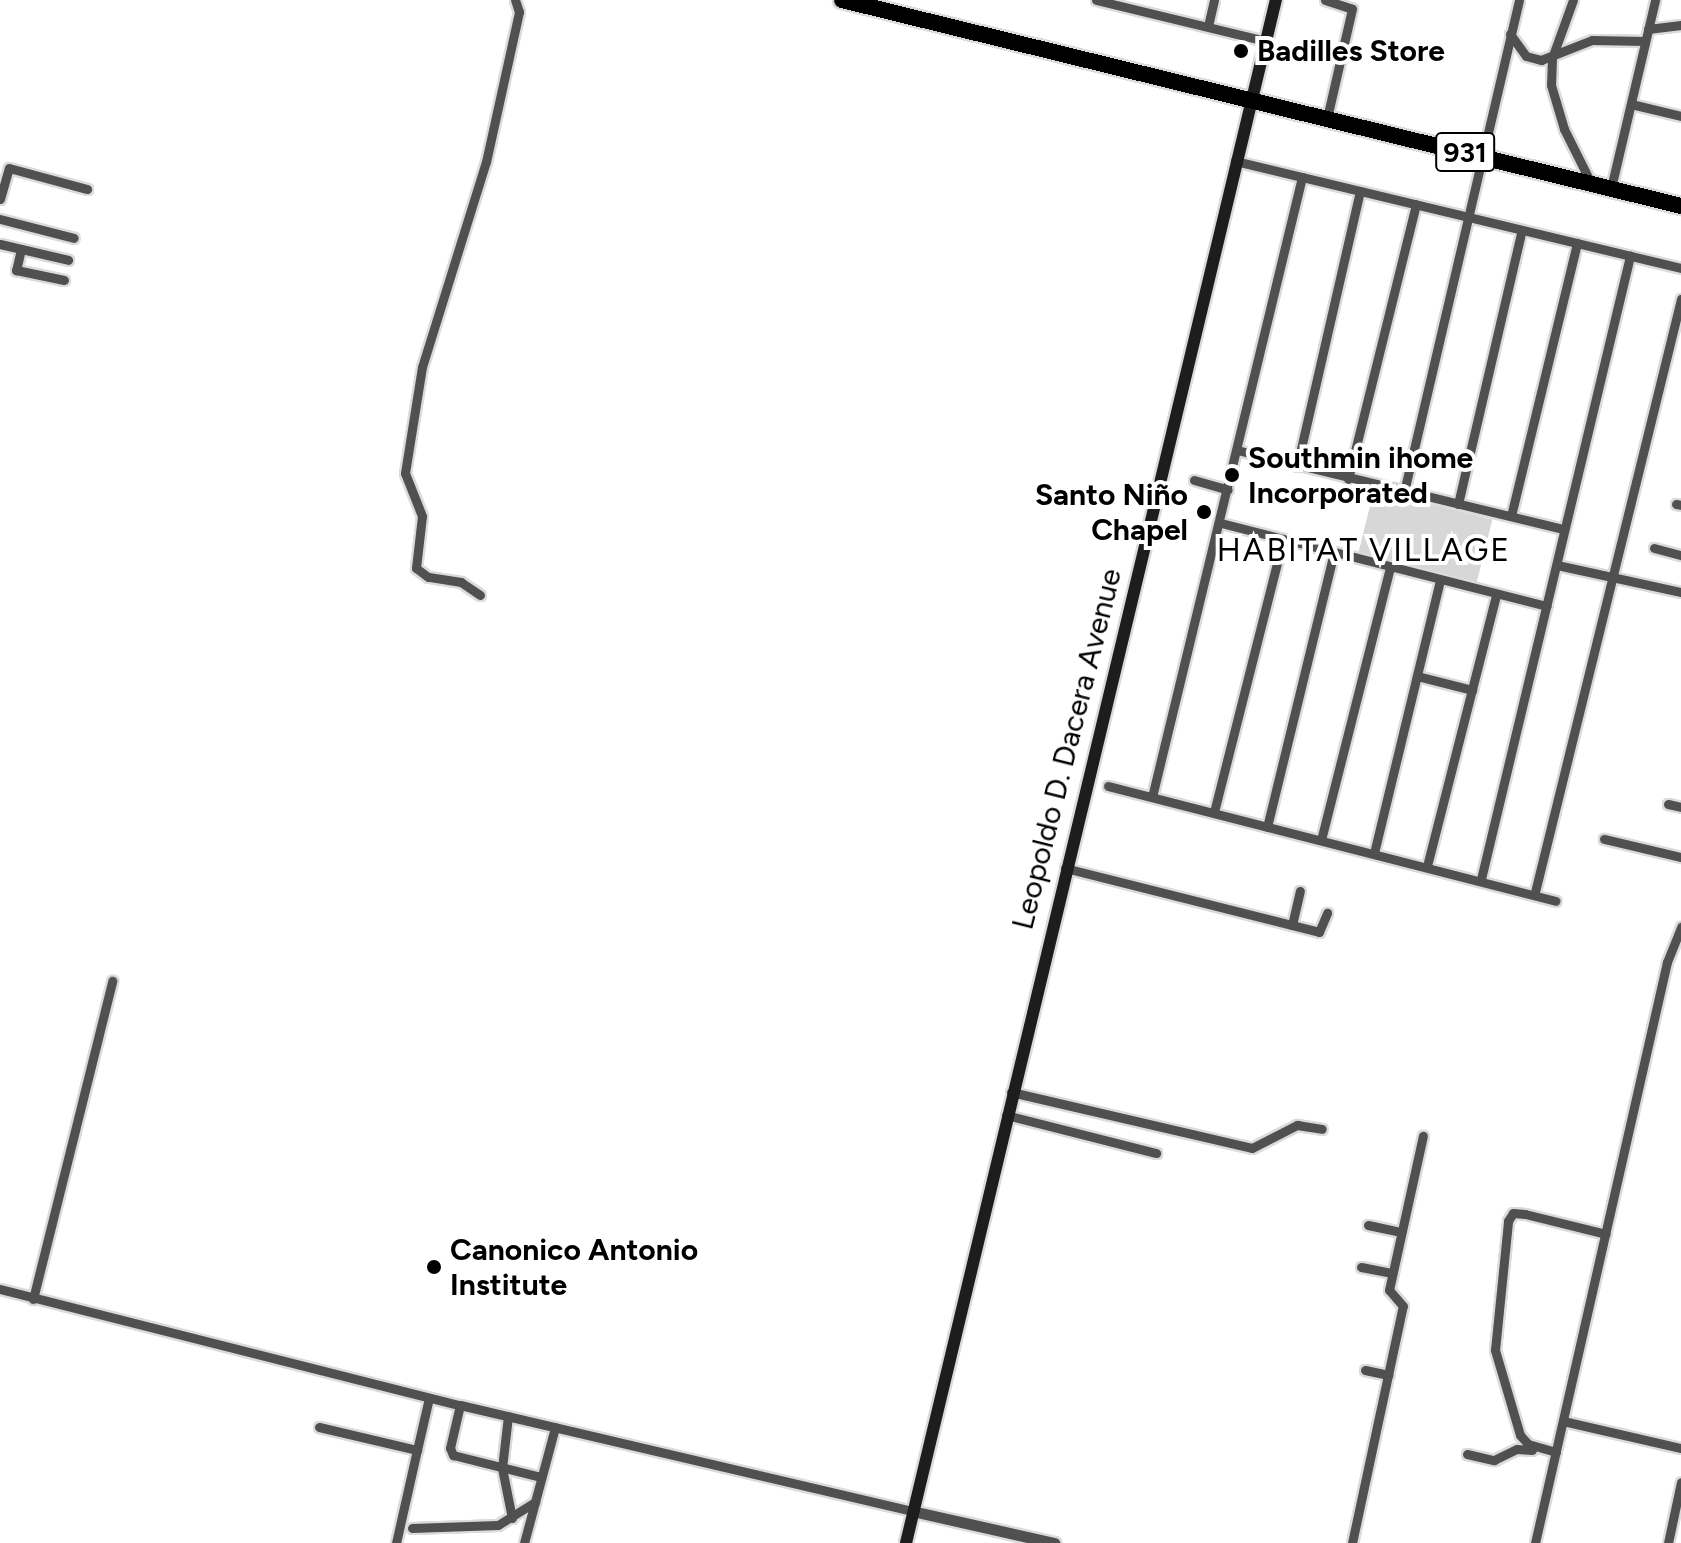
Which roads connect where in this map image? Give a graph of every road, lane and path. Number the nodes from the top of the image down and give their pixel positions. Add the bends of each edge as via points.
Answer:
1 (515, 0) edge
2 (521, 0) edge
3 (842, 0) edge
4 (1096, 0) edge
5 (1214, 0) edge
6 (1276, 0) edge
7 (1325, 0) edge
8 (1519, 0) edge
9 (1573, 0) edge
10 (1655, 0) edge
11 (519, 12) junction
12 (1681, 25) edge
13 (1208, 26) junction
14 (1648, 29) junction
15 (1510, 34) junction
16 (1265, 41) junction
17 (1645, 41) junction
18 (1552, 58) junction
19 (1250, 99) junction
20 (1631, 104) junction
21 (1681, 116) edge
22 (1327, 118) junction
23 (1484, 157) junction
24 (1235, 161) junction
25 (1302, 177) junction
26 (1591, 183) junction
27 (1611, 188) junction
28 (87, 189) dead end
29 (1360, 191) junction
30 (0, 199) edge
31 (1416, 204) junction
32 (1681, 206) edge
33 (1470, 217) junction
34 (0, 219) edge
35 (1522, 230) junction
36 (74, 238) dead end
37 (1577, 243) junction
38 (0, 244) edge
39 (21, 249) junction
40 (1630, 256) junction
41 (68, 260) dead end
42 (1681, 268) edge
43 (64, 280) dead end
44 (1681, 299) edge
45 (1237, 450) junction
46 (1297, 466) junction
47 (1348, 479) junction
48 (1194, 480) dead end
49 (1228, 490) junction
50 (1404, 492) junction
51 (1458, 504) junction
52 (1511, 516) junction
53 (1221, 523) junction
54 (1564, 529) junction
55 (1283, 540) junction
56 (1654, 548) dead end
57 (1334, 553) junction
58 (1681, 555) edge
59 (1557, 565) junction
60 (1390, 568) junction
61 (1614, 577) junction
62 (1440, 581) junction
63 (1681, 592) edge
64 (480, 595) dead end
65 (1496, 595) junction
66 (1547, 606) junction
67 (1417, 676) junction
68 (1472, 690) junction
69 (1108, 786) dead end
70 (1152, 797) junction
71 (1668, 804) dead end
72 (1681, 807) edge
73 (1214, 812) junction
74 (1267, 827) junction
75 (1604, 839) dead end
76 (1321, 840) junction
77 (1374, 853) junction
78 (1681, 857) edge
79 (1427, 866) junction
80 (1065, 868) junction
81 (1481, 879) junction
82 (1300, 891) dead end
83 (1535, 892) junction
84 (1555, 901) dead end
85 (1327, 913) dead end
86 (1292, 925) junction
87 (1680, 932) edge
88 (112, 981) dead end
89 (1011, 1092) junction
90 (1006, 1115) junction
91 (1322, 1129) dead end
92 (1423, 1136) dead end
93 (1156, 1153) dead end
94 (1368, 1225) dead end
95 (1401, 1232) junction
96 (1606, 1234) junction
97 (1361, 1267) dead end
98 (1392, 1273) junction
99 (0, 1289) edge
100 (33, 1299) junction
101 (1365, 1370) dead end
102 (1388, 1375) junction
103 (429, 1398) junction
104 (460, 1405) junction
105 (508, 1416) junction
106 (1563, 1421) junction
107 (319, 1427) dead end
108 (555, 1427) junction
109 (1681, 1448) edge
110 (417, 1450) junction
111 (1467, 1454) dead end
112 (1556, 1454) junction
113 (502, 1468) junction
114 (541, 1477) junction
115 (1681, 1482) edge
116 (535, 1502) junction
117 (912, 1511) junction
118 (512, 1518) junction
119 (412, 1528) dead end
120 (396, 1543) edge
121 (524, 1543) edge
122 (906, 1543) edge
123 (1054, 1543) edge
124 (1352, 1543) edge
125 (1535, 1543) edge
126 (1668, 1543) edge

1 - 11 street
2 - 11 street
3 - 19 highway, 931
4 - 13 street
5 - 13 street
6 - 16 main road, Leopoldo D. Dacera Avenue
7 - 22 street via 1352,9
8 - 15 street
9 - 18 street
10 - 14 street
11 - 64 street via 486,162 422,367 405,473 422,516 416,568 428,577 461,582
12 - 14 street
13 - 16 street
14 - 17 street
15 - 18 street via 1526,56
15 - 23 street
16 - 19 main road, Leopoldo D. Dacera Avenue
17 - 18 street via 1592,40
17 - 20 street
18 - 26 street via 1553,99
19 - 22 highway, 931
19 - 24 main road, Leopoldo D. Dacera Avenue
20 - 21 street
20 - 27 street
22 - 23 highway, 931
23 - 26 highway, 931
23 - 33 street
24 - 25 street
24 - 80 main road, Leopoldo D. Dacera Avenue
25 - 29 street
25 - 45 street
26 - 27 highway, 931
27 - 32 highway, 931
28 - 30 street via 9,168
29 - 31 street
29 - 46 street
31 - 33 street
31 - 47 street
33 - 35 street
33 - 50 street
34 - 36 street
35 - 37 street
35 - 51 street
37 - 40 street
37 - 52 street
38 - 39 street
39 - 41 street
39 - 43 street via 16,270
40 - 42 street
40 - 54 street
44 - 61 street
45 - 46 street
45 - 49 street
46 - 47 street
47 - 50 street
48 - 49 street
49 - 53 street
50 - 51 street
51 - 52 street
52 - 54 street
53 - 55 street
53 - 70 street
54 - 59 street
55 - 57 street
55 - 73 street
56 - 58 street
57 - 60 street
57 - 74 street
59 - 61 street
59 - 66 street
60 - 62 street
60 - 76 street
61 - 63 street
61 - 83 street
62 - 65 street
62 - 67 street
65 - 66 street
65 - 68 street
66 - 81 street
67 - 68 street
67 - 77 street
68 - 79 street
69 - 70 street
70 - 73 street
71 - 72 street
73 - 74 street
74 - 76 street
75 - 78 street
76 - 77 street
77 - 79 street
79 - 81 street
80 - 86 street
80 - 89 main road, Leopoldo D. Dacera Avenue
81 - 83 street
82 - 86 street
83 - 84 street
85 - 86 street via 1322,931
87 - 96 street
88 - 100 street
89 - 90 main road, Leopoldo D. Dacera Avenue
89 - 91 street via 1252,1148 1297,1125
90 - 93 street
90 - 117 main road, Leopoldo D. Dacera Avenue
92 - 95 street
94 - 95 street
95 - 98 street
96 - 106 street
96 - 112 street via 1525,1214 1513,1213 1508,1221 1495,1350 1520,1435 1528,1444
97 - 98 street
98 - 102 street via 1389,1293 1403,1302
99 - 100 street
100 - 103 street
101 - 102 street
102 - 124 street
103 - 104 street
103 - 110 street
104 - 105 street
104 - 113 street via 451,1452
105 - 108 street
105 - 113 street
106 - 109 street
106 - 112 street
107 - 110 street
108 - 114 street
108 - 117 street
110 - 120 street
111 - 112 street via 1494,1460 1525,1449
112 - 125 street
113 - 114 street
113 - 118 street
114 - 116 street
115 - 126 street
116 - 118 street
116 - 121 street
117 - 122 main road, Leopoldo D. Dacera Avenue
117 - 123 street
118 - 119 street via 474,1529

